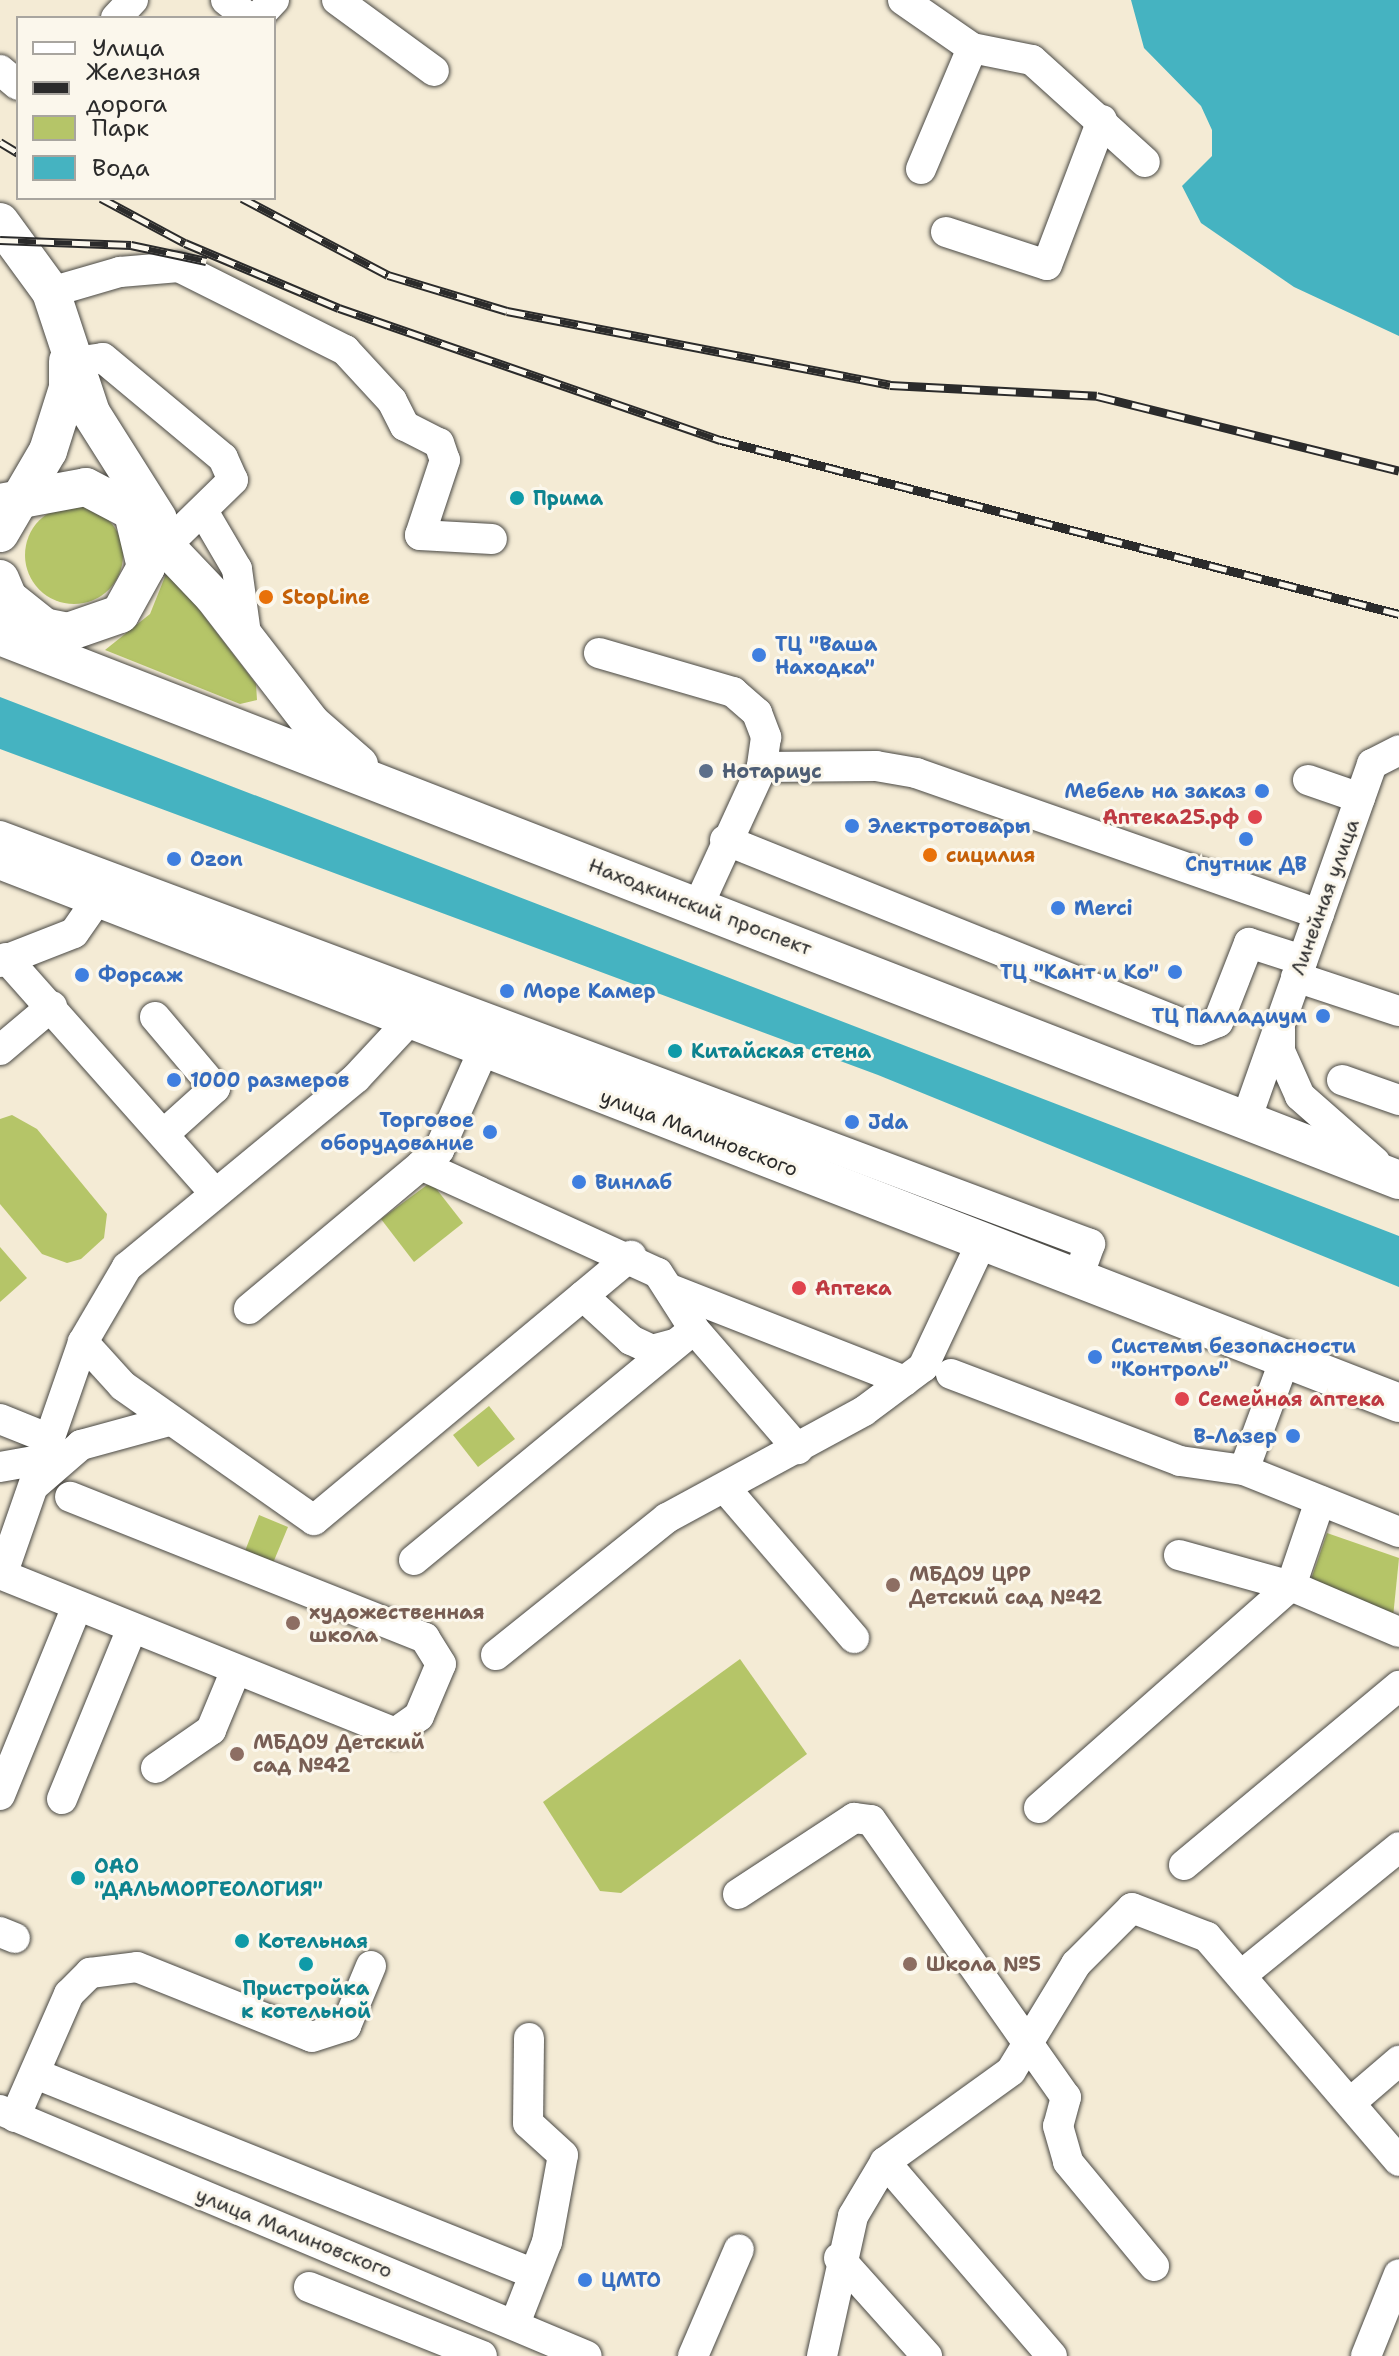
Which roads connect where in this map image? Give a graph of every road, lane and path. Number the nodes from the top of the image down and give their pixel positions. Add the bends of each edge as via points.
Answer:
1 (133, 0) edge
2 (226, 0) edge
3 (274, 0) edge
4 (337, 0) edge
5 (903, 0) edge
6 (118, 16) edge
7 (246, 16) edge
8 (259, 16) edge
9 (972, 48) junction
10 (0, 70) edge
11 (434, 71) dead end
12 (16, 83) edge
13 (1102, 120) junction
14 (1145, 162) dead end
15 (921, 169) dead end
16 (0, 222) edge
17 (946, 232) dead end
18 (56, 305) junction
19 (71, 361) junction
20 (119, 464) junction
21 (12, 500) edge
22 (132, 511) junction
23 (203, 511) junction
24 (0, 533) edge
25 (492, 539) dead end
26 (160, 548) junction
27 (0, 579) edge
28 (0, 619) edge
29 (45, 627) junction
30 (0, 636) edge
31 (247, 641) junction
32 (599, 653) dead end
33 (161, 698) junction
34 (1399, 750) edge
35 (762, 767) junction
36 (1386, 769) edge
37 (1308, 780) dead end
38 (1360, 798) junction
39 (429, 802) junction
40 (0, 836) edge
41 (725, 840) junction
42 (0, 860) edge
43 (106, 890) junction
44 (698, 906) junction
45 (1319, 914) junction
46 (3, 960) edge
47 (1299, 968) junction
48 (52, 1006) junction
49 (1399, 1011) edge
50 (155, 1017) dead end
51 (410, 1020) junction
52 (1280, 1021) junction
53 (484, 1049) junction
54 (0, 1050) edge
55 (1342, 1080) dead end
56 (1399, 1100) edge
57 (1246, 1120) junction
58 (164, 1134) junction
59 (421, 1165) junction
60 (1397, 1179) edge
61 (214, 1192) junction
62 (981, 1244) junction
63 (631, 1256) junction
64 (1077, 1279) junction
65 (670, 1289) junction
66 (583, 1296) junction
67 (249, 1309) dead end
68 (685, 1336) junction
69 (83, 1342) junction
70 (1285, 1359) junction
71 (951, 1374) dead end
72 (905, 1381) junction
73 (1399, 1403) edge
74 (0, 1419) edge
75 (169, 1421) junction
76 (798, 1449) junction
77 (40, 1460) junction
78 (0, 1467) edge
79 (1244, 1470) junction
80 (725, 1488) junction
81 (70, 1497) dead end
82 (1320, 1501) junction
83 (1399, 1532) edge
84 (1179, 1555) dead end
85 (414, 1560) dead end
86 (1, 1575) edge
87 (1291, 1586) junction
88 (77, 1606) junction
89 (132, 1628) junction
90 (1399, 1632) edge
91 (854, 1638) dead end
92 (496, 1655) dead end
93 (236, 1670) junction
94 (1399, 1686) edge
95 (156, 1768) dead end
96 (0, 1795) edge
97 (62, 1799) dead end
98 (1039, 1808) dead end
99 (1399, 1847) edge
100 (1184, 1865) dead end
101 (738, 1894) dead end
102 (371, 1966) dead end
103 (1243, 1974) junction
104 (529, 2038) dead end
105 (1026, 2046) junction
106 (1399, 2061) edge
107 (36, 2074) junction
108 (1350, 2103) junction
109 (8, 2114) edge
110 (1399, 2161) edge
111 (885, 2162) junction
112 (739, 2249) dead end
113 (839, 2258) junction
114 (1154, 2266) dead end
115 (532, 2273) junction
116 (1399, 2274) edge
117 (309, 2287) dead end
118 (516, 2321) junction
119 (482, 2356) edge
120 (587, 2356) edge
121 (693, 2356) edge
122 (822, 2356) edge
123 (927, 2356) edge
124 (1052, 2356) edge
125 (1366, 2356) edge

1 - 6 street
2 - 7 street
3 - 8 street
4 - 11 street
5 - 9 street
9 - 13 street via 1032,60
9 - 15 street
10 - 12 street
13 - 14 street
13 - 17 street via 1047,265
16 - 18 main road
18 - 19 main road
18 - 25 street via 120,272 179,267 345,350 392,401 405,426 439,443 445,460 420,535
19 - 20 main road
19 - 21 main road via 61,418
19 - 23 street via 103,358 223,458 233,480
20 - 22 main road
20 - 26 main road
21 - 22 main road via 86,487
21 - 24 main road
22 - 26 main road
23 - 26 street
23 - 31 street via 237,569
26 - 29 main road via 120,614 92,629
26 - 31 main road via 213,596
27 - 29 main road via 25,616
28 - 29 main road
29 - 33 main road
30 - 33 main road, Находкинский проспект
31 - 39 main road via 336,748
32 - 35 street via 741,697 766,737
33 - 39 main road, Находкинский проспект
34 - 36 street
35 - 41 street
35 - 45 street via 876,766 916,773
36 - 38 street, Линейная улица
37 - 38 street
38 - 45 street, Линейная улица
39 - 44 main road, Находкинский проспект
40 - 43 street
41 - 44 street
41 - 47 street via 1198,1030 1218,1022 1249,943
42 - 43 main road, улица Малиновского
43 - 46 street via 66,938
43 - 51 main road, улица Малиновского
43 - 64 street via 1090,1244
44 - 57 main road, Находкинский проспект
45 - 47 street, Линейная улица
46 - 48 street
47 - 49 street
47 - 52 street, Линейная улица
48 - 54 street
48 - 58 street
50 - 58 street via 215,1088
51 - 53 main road, улица Малиновского
51 - 61 street via 356,1078
52 - 57 street, Линейная улица
52 - 60 street via 1280,1051 1300,1096
53 - 59 street via 439,1150
53 - 62 main road, улица Малиновского
55 - 56 street
57 - 60 main road, Находкинский проспект
58 - 61 street
59 - 63 street
59 - 67 street
61 - 69 street via 127,1267
62 - 64 main road, улица Малиновского
62 - 72 street via 923,1367
63 - 65 street
63 - 66 street
64 - 70 main road, улица Малиновского
65 - 68 street
65 - 72 street
66 - 68 street via 631,1340 652,1350
66 - 75 street via 314,1520
68 - 76 street
68 - 85 street
69 - 75 street
69 - 77 street
70 - 73 main road, улица Малиновского
70 - 79 street
71 - 79 street via 1180,1461
72 - 76 street
74 - 77 street
75 - 77 street
76 - 80 street
77 - 78 street
77 - 86 street
79 - 82 street
80 - 91 street
80 - 92 street via 653,1529
81 - 93 street via 425,1638 441,1664 419,1716 395,1733
82 - 83 street
82 - 87 street
84 - 87 street
86 - 88 street
87 - 90 street
87 - 98 street
88 - 89 street
88 - 96 street
89 - 93 street
89 - 97 street
93 - 95 street via 211,1730
94 - 100 street
99 - 103 street
101 - 105 street via 854,1818 871,1820
102 - 107 street via 346,2026 312,2037 137,1967 90,1973 69,1994
103 - 105 street via 1207,1937 1132,1908 1076,1964
103 - 108 street
104 - 115 street via 528,2123 563,2155 547,2242
105 - 111 street via 1011,2071
105 - 114 street via 1066,2097 1058,2126 1068,2162
106 - 108 street
107 - 109 street
107 - 115 street
108 - 110 street
109 - 118 street, улица Малиновского
111 - 113 street via 853,2216
111 - 124 street
112 - 121 street
113 - 122 street
113 - 123 street
115 - 118 street
116 - 125 street
117 - 119 street
118 - 120 street, улица Малиновского

